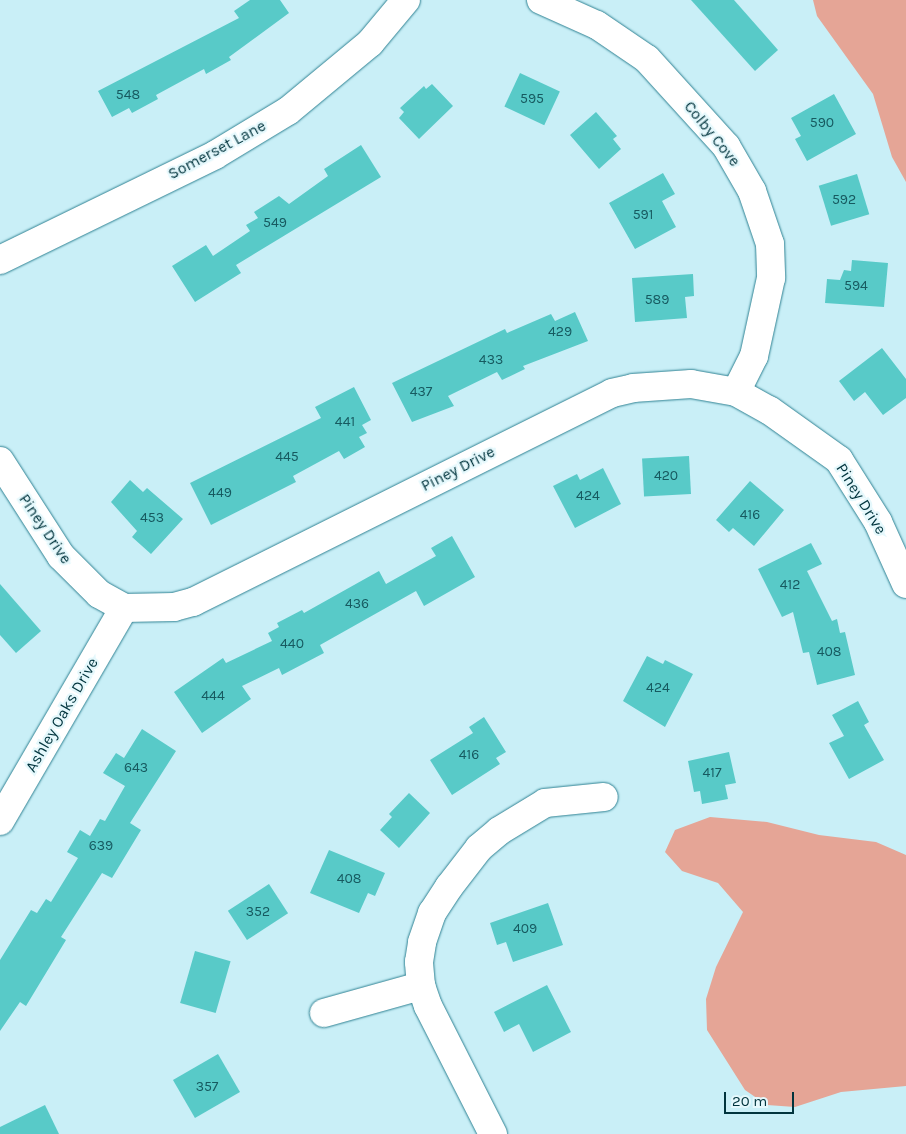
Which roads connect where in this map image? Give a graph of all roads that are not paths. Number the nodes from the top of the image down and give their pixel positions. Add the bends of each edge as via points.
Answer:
1 (406, 0) edge
2 (541, 0) edge
3 (0, 260) edge
4 (736, 392) junction
5 (0, 461) edge
6 (906, 584) edge
7 (124, 608) junction
8 (604, 797) dead end
9 (0, 821) edge
10 (421, 986) junction
11 (324, 1013) dead end
12 (492, 1134) edge

1 - 3 street, Somerset Lane via 370,43 288,111 215,155
2 - 4 street, Colby Cove via 597,25 646,59 726,146 749,185 770,244 771,278 754,356
4 - 6 street, Piney Drive via 769,410 838,460 878,522
4 - 7 street, Piney Drive via 691,384 633,388 612,393 193,602 174,607
5 - 7 street, Piney Drive via 65,561 99,594
7 - 9 street, Ashley Oaks Drive
8 - 10 street via 545,803 479,848 432,913 419,956
10 - 11 street
10 - 12 street

